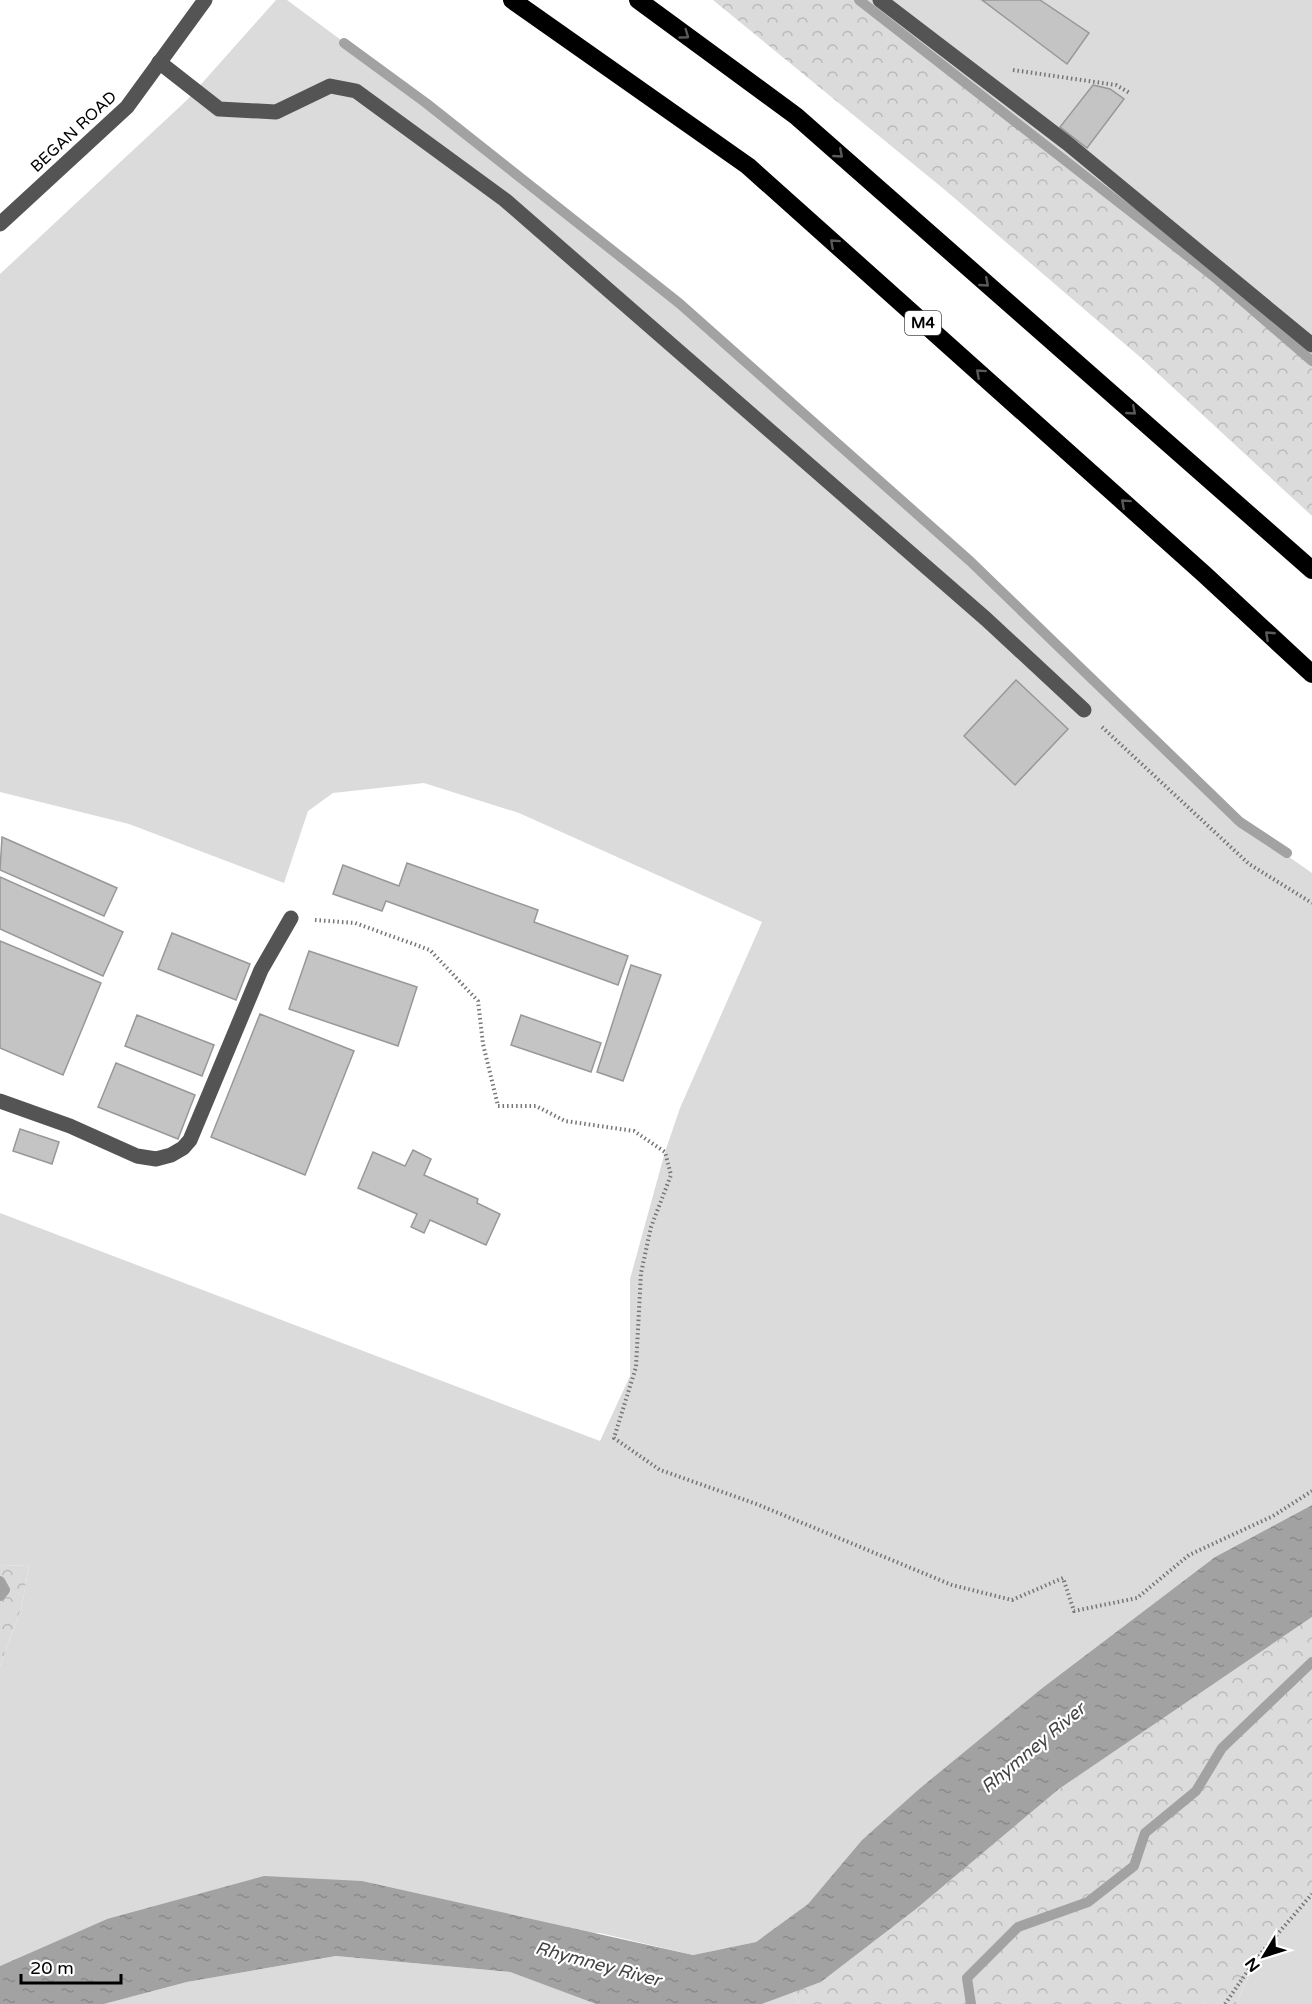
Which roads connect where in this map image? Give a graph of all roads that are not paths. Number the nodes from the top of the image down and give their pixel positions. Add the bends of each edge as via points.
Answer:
1 (205, 0) edge
2 (512, 0) edge
3 (638, 0) edge
4 (880, 0) edge
5 (159, 62) junction
6 (0, 224) edge
7 (1312, 345) edge
8 (1312, 570) edge
9 (1312, 674) edge
10 (1084, 711) road end
11 (291, 918) road end
12 (0, 1101) edge

1 - 5 street, BEGAN ROAD
9 -> 2 highway, M4 via 748,166
3 -> 8 highway via 796,116
4 - 7 street via 1067,143
5 - 6 street, BEGAN ROAD via 126,107
5 - 10 street via 219,109 276,112 330,86 356,91 505,200 977,612
11 - 12 street via 261,970 183,1149 156,1160 137,1156

